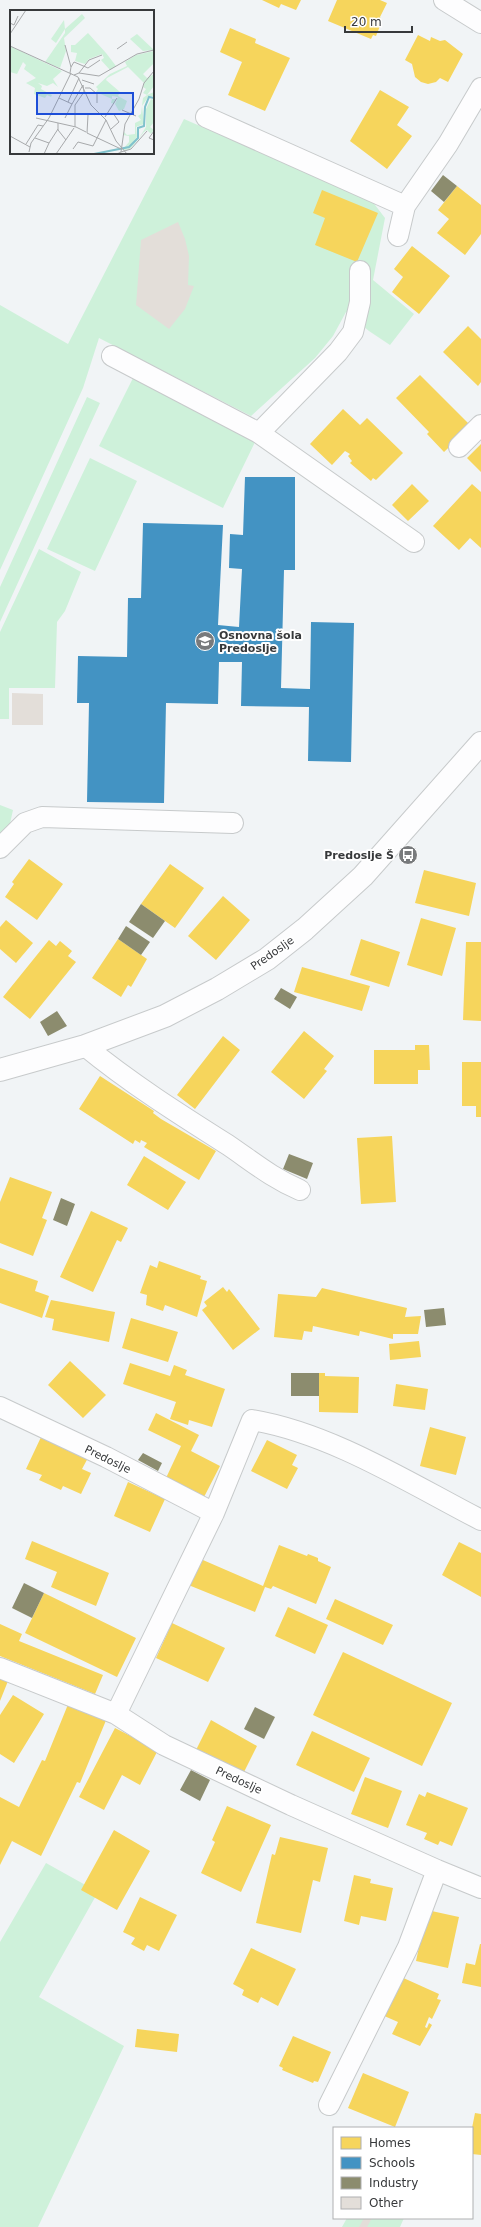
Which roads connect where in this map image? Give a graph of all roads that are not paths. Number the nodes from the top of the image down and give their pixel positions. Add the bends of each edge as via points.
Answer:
1 (444, 0) edge
2 (481, 23) edge
3 (481, 88) edge
4 (206, 117) dead end
5 (405, 206) junction
6 (398, 236) dead end
7 (360, 271) dead end
8 (112, 356) dead end
9 (481, 425) edge
10 (259, 433) junction
11 (459, 447) dead end
12 (414, 542) dead end
13 (481, 744) edge
14 (233, 823) dead end
15 (0, 848) edge
16 (85, 1046) junction
17 (0, 1070) edge
18 (300, 1190) dead end
19 (0, 1407) edge
20 (214, 1513) junction
21 (481, 1520) edge
22 (0, 1668) edge
23 (116, 1714) junction
24 (437, 1870) junction
25 (481, 1888) edge
26 (329, 2105) dead end

1 - 2 street
3 - 5 street via 448,144
4 - 5 street
5 - 6 street
7 - 10 street via 360,302 353,332 333,357
8 - 10 street
9 - 11 street
10 - 12 street
13 - 16 street, Predoslje via 363,876 305,929 267,958 217,990 165,1016
14 - 15 street via 42,816 24,823
16 - 17 street, Predoslje
16 - 18 street via 111,1068 162,1103 239,1152 277,1180
19 - 20 street, Predoslje via 106,1457
20 - 21 street via 252,1420 274,1423 336,1445
20 - 23 street
22 - 23 street, Predoslje
23 - 24 street, Predoslje via 164,1745
24 - 25 street, Predoslje
24 - 26 street via 408,1947

